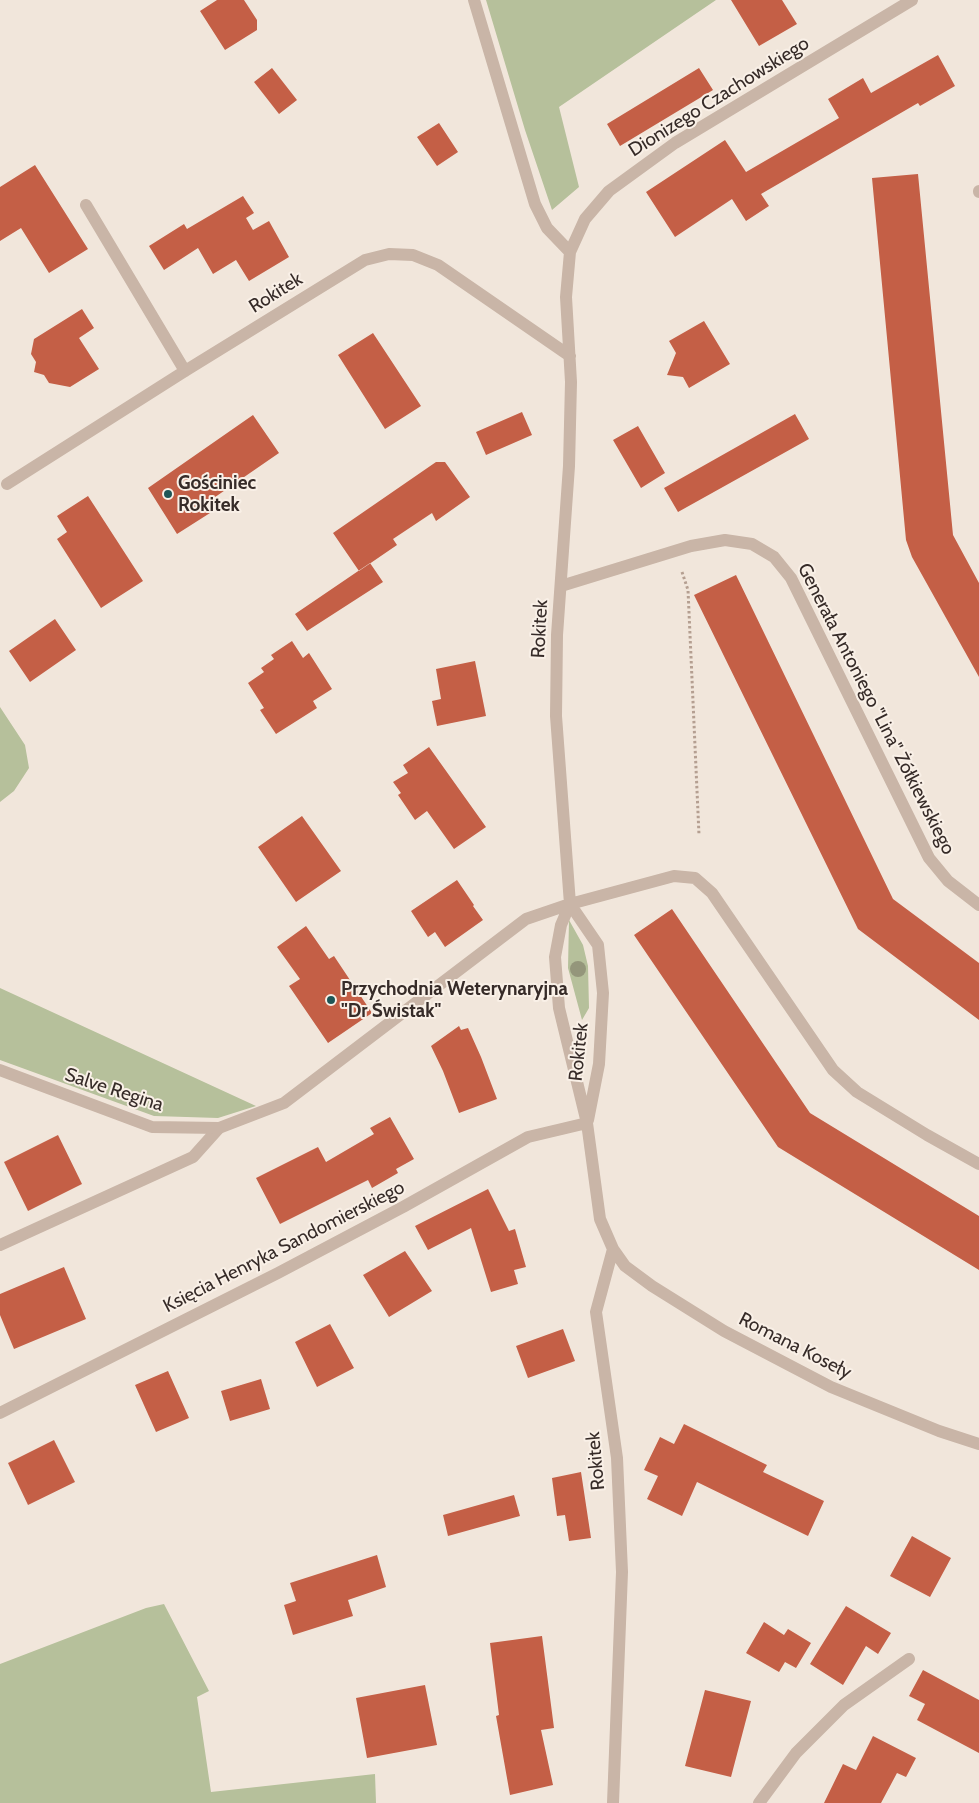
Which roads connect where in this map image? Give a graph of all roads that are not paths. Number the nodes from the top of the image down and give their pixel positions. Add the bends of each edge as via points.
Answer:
1 (474, 0) edge
2 (912, 0) edge
3 (86, 205) dead end
4 (570, 252) junction
5 (570, 356) junction
6 (185, 371) junction
7 (7, 484) dead end
8 (561, 586) junction
9 (570, 904) junction
10 (979, 905) edge
11 (0, 1070) edge
12 (587, 1123) junction
13 (219, 1128) junction
14 (979, 1164) edge
15 (0, 1244) edge
16 (613, 1249) junction
17 (0, 1413) edge
18 (979, 1444) edge
19 (909, 1659) dead end
20 (613, 1803) edge
21 (760, 1803) edge

1 - 4 street via 535,204 547,228
2 - 4 street, Dionizego Czachowskiego via 675,143 609,191 585,219
3 - 6 street
4 - 5 street, Rokitek via 566,297
5 - 6 street, Rokitek via 438,265 413,255 389,254 365,260
5 - 8 street, Rokitek via 569,466
6 - 7 street, Rokitek
8 - 9 street, Rokitek via 556,716
8 - 10 street, Generała Antoniego "Lina" Żółkiewskiego via 691,546 725,540 752,544 774,557 791,578 929,858 948,881
9 - 12 street, Rokitek via 561,925 555,957 559,1008
9 - 12 street, Rokitek via 598,945 604,993 600,1064
9 - 13 street, Salve Regina via 526,919 284,1103
9 - 14 street via 674,876 694,878 712,893 833,1070 857,1092
11 - 13 street, Salve Regina via 152,1127
12 - 16 street, Rokitek via 600,1219
12 - 17 street, Księcia Henryka Sandomierskiego via 528,1137 295,1264
13 - 15 street via 193,1157
16 - 18 street, Romana Koseły via 625,1266 652,1286 749,1344 831,1387
16 - 20 street, Rokitek via 596,1312 616,1458 622,1572
19 - 21 street via 844,1705 796,1753

